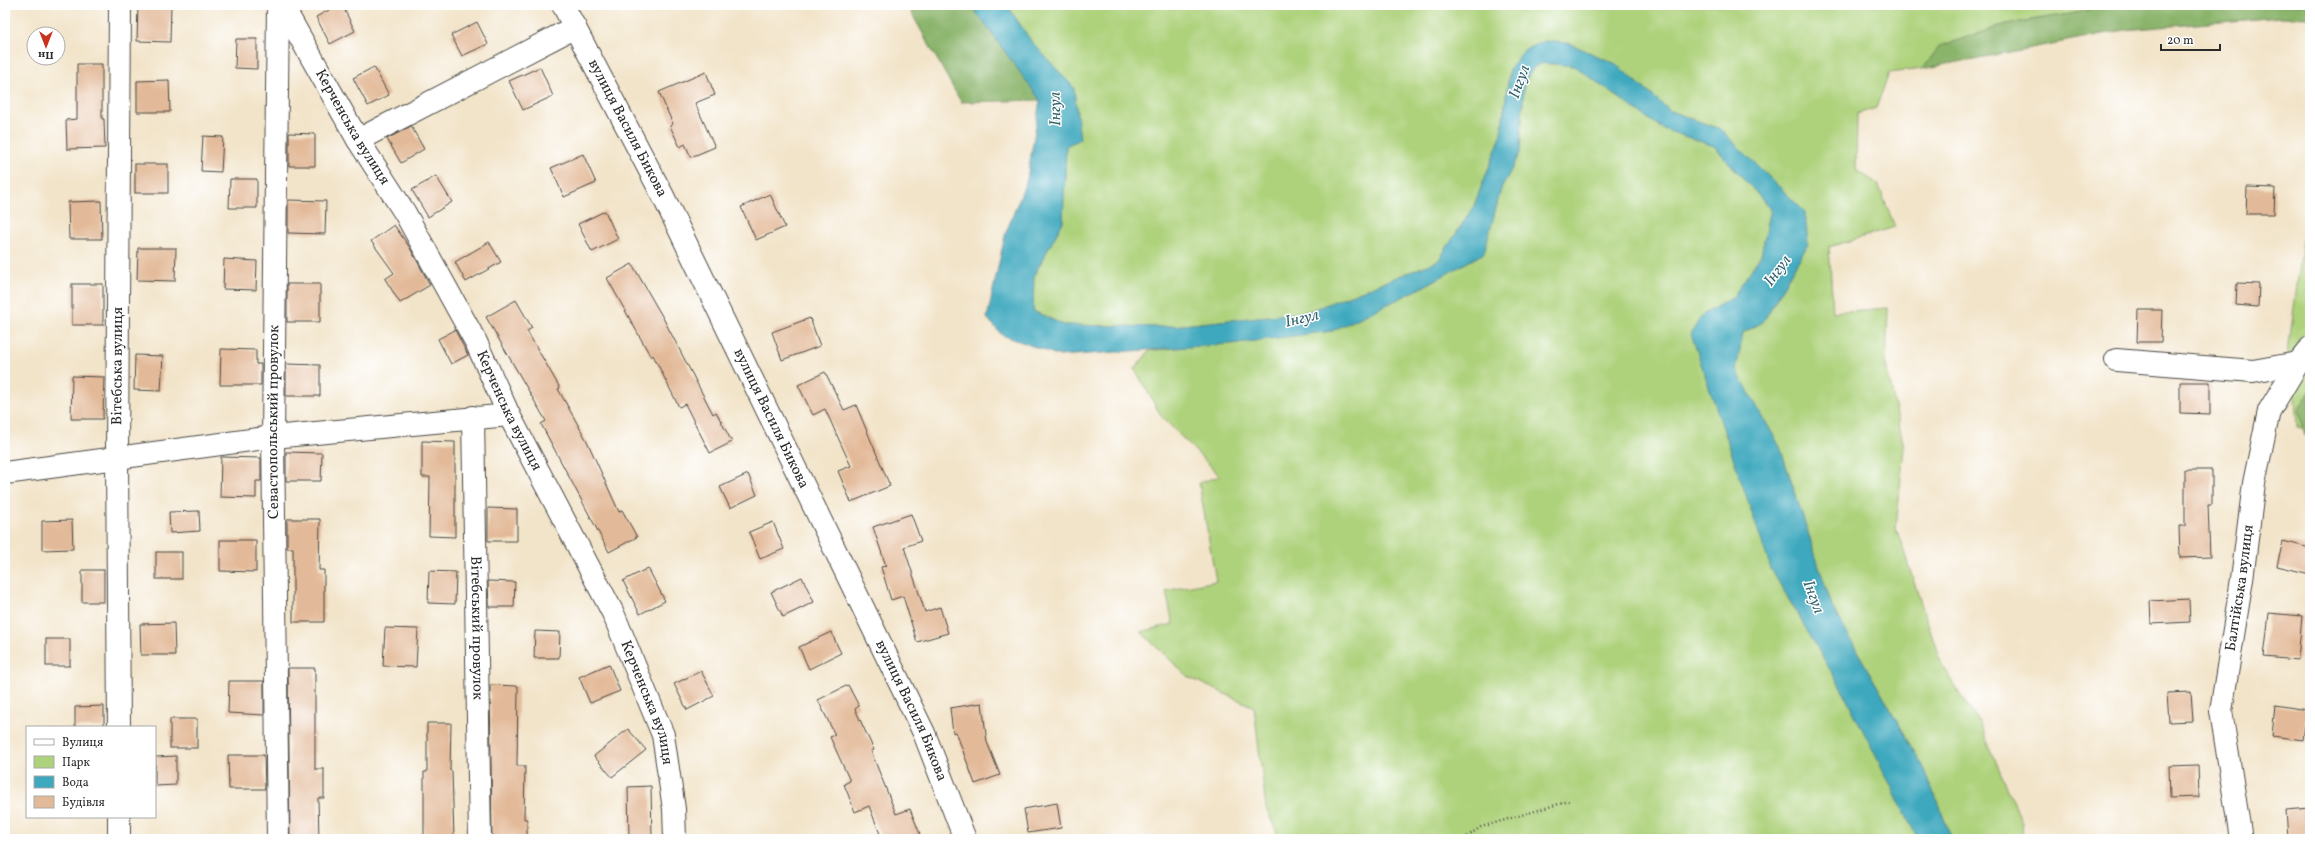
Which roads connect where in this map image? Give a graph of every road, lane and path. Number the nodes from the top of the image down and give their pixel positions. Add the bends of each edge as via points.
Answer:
1 (120, 5) edge
2 (278, 5) edge
3 (282, 5) edge
4 (563, 5) edge
5 (575, 27) junction
6 (358, 140) junction
7 (2304, 356) edge
8 (2116, 360) dead end
9 (509, 415) junction
10 (473, 418) junction
11 (273, 437) junction
12 (118, 457) junction
13 (5, 473) edge
14 (119, 726) edge
15 (1569, 801) dead end
16 (119, 818) edge
17 (119, 839) edge
18 (278, 839) edge
19 (480, 839) edge
20 (675, 839) edge
21 (965, 839) edge
22 (1464, 839) edge
23 (2241, 839) edge

1 - 12 street, Вітебська вулиця
2 - 11 street, Севастопольський провулок
3 - 6 street, Керченська вулиця
4 - 5 street, вулиця Василя Бикова
5 - 6 street
5 - 21 street, вулиця Василя Бикова via 663,196 920,726
6 - 9 street, Керченська вулиця via 405,213 476,342
7 - 8 street via 2253,371
7 - 23 street, Балтійська вулиця via 2269,411 2254,483 2221,710
9 - 10 street
9 - 20 street, Керченська вулиця via 613,614 663,735 674,808
10 - 11 street
10 - 19 street, Вітебський провулок
11 - 12 street
11 - 18 street, Севастопольський провулок
12 - 13 street
12 - 14 street, Вітебська вулиця
15 - 22 path via 1481,827
16 - 17 street

